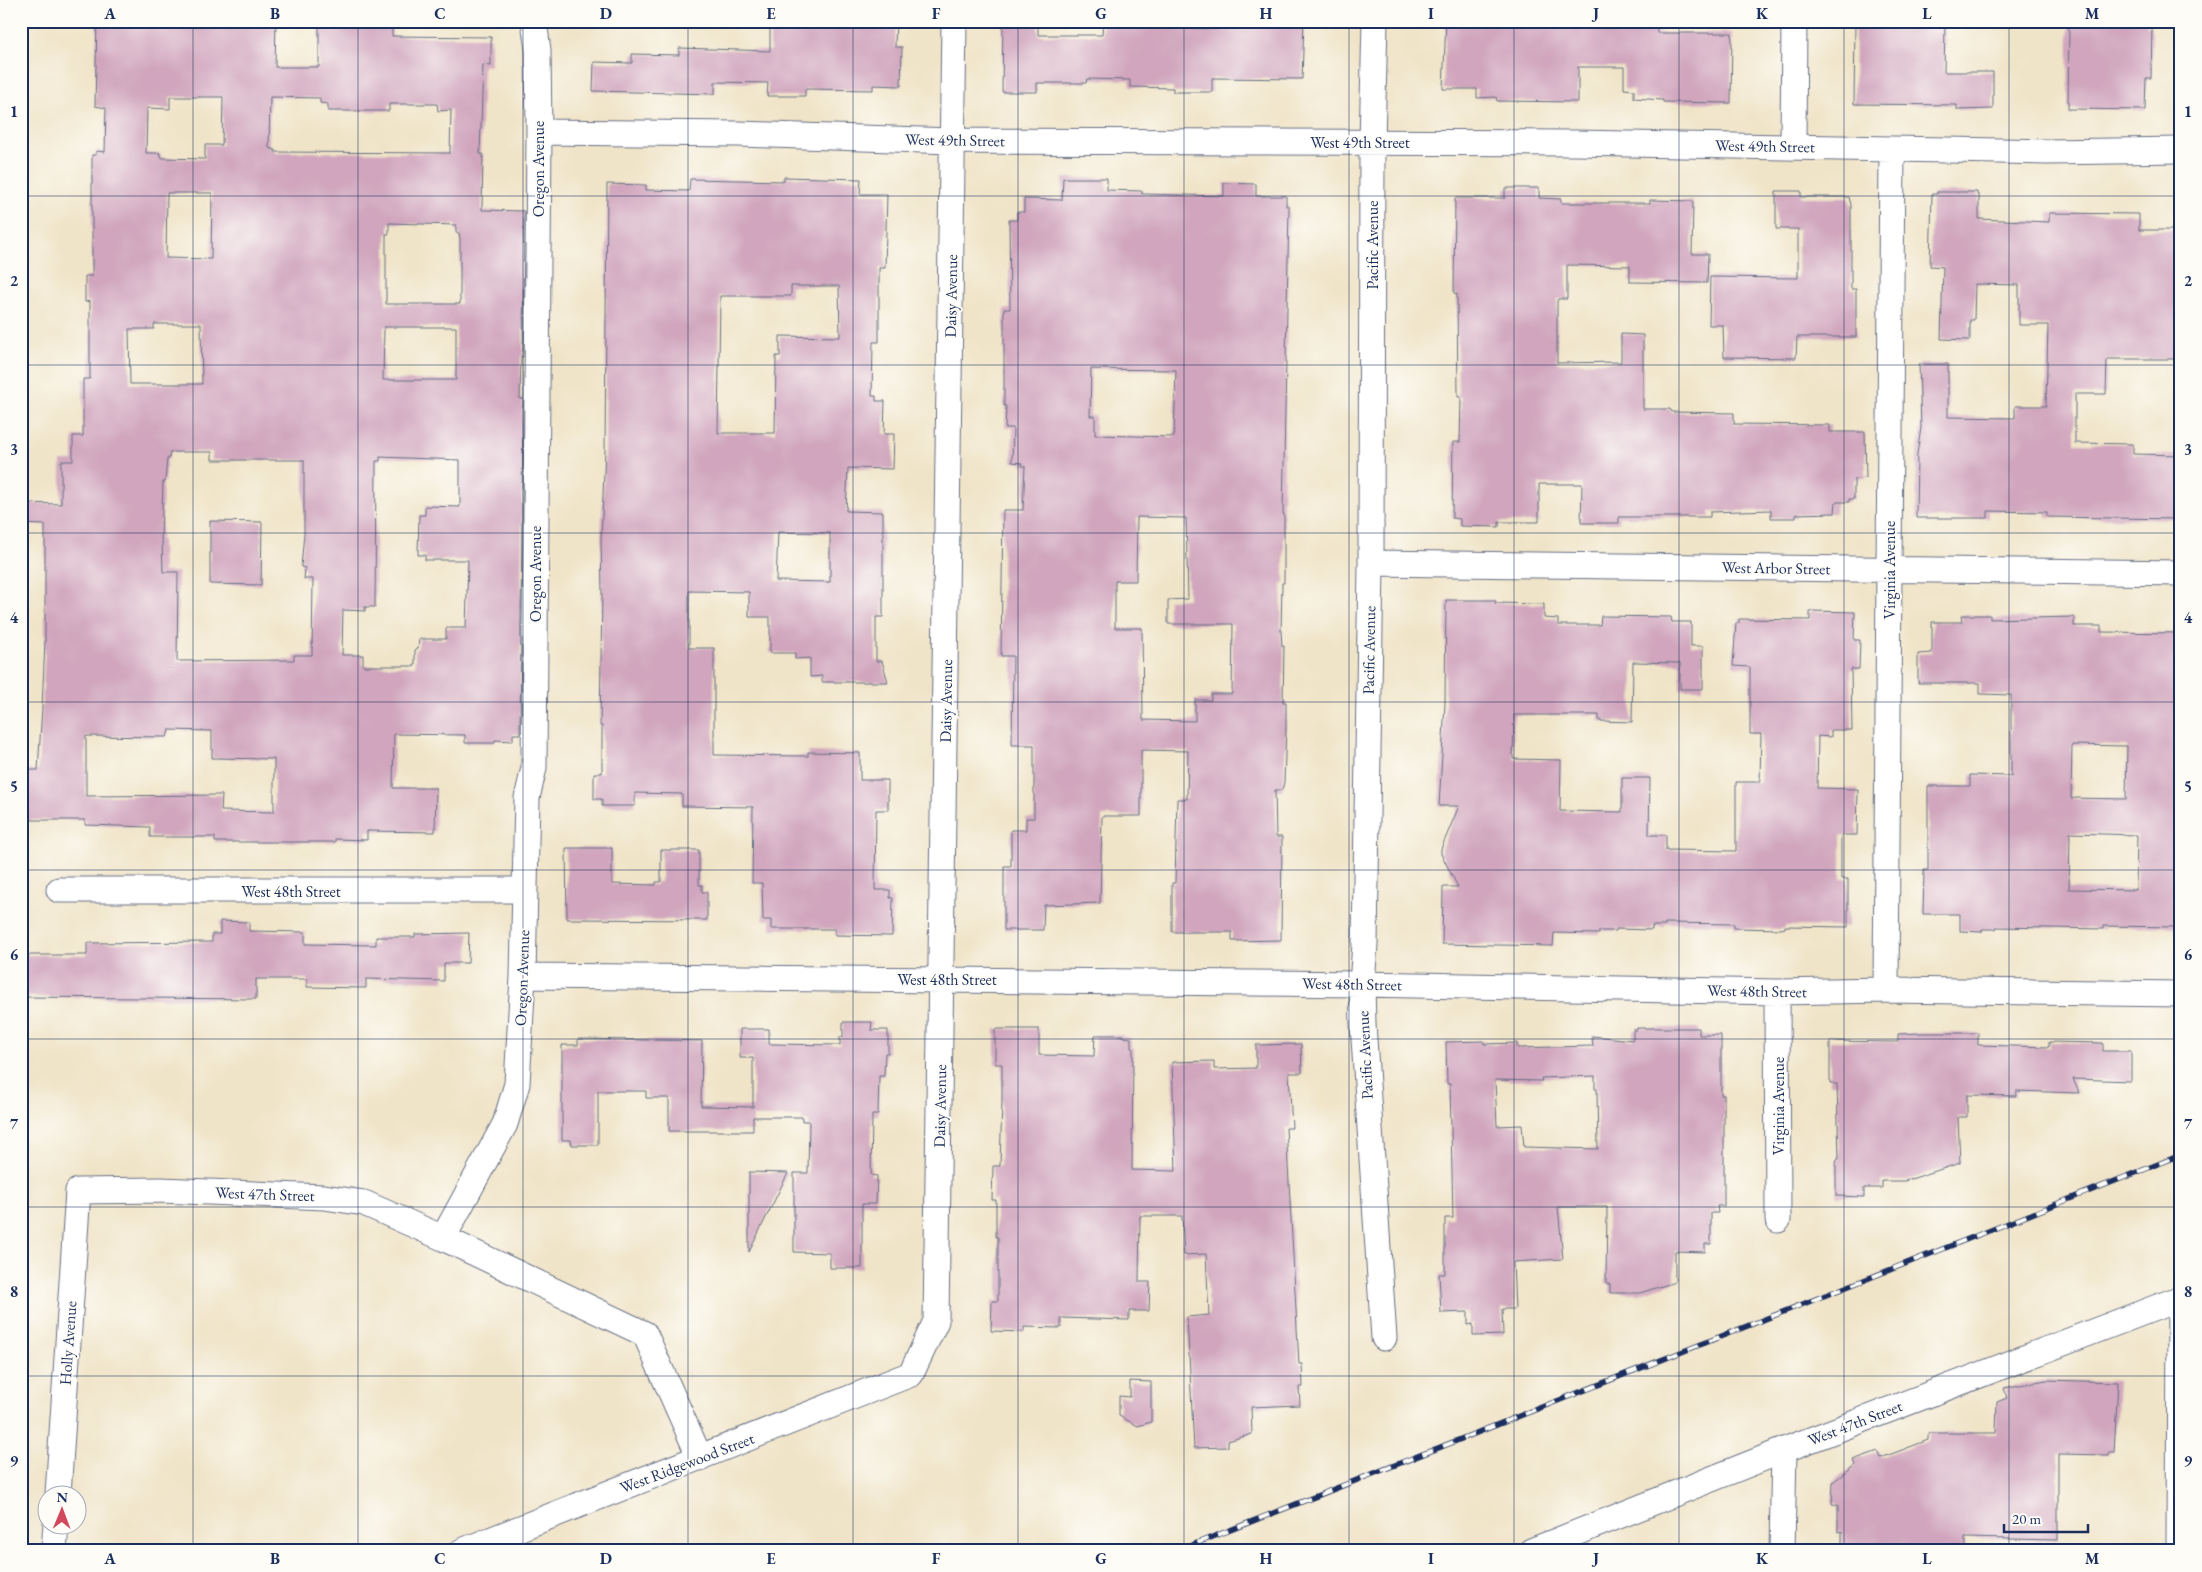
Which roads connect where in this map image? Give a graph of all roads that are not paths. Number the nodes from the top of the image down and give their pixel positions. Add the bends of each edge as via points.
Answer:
1 (534, 21) edge
2 (954, 21) edge
3 (1375, 21) edge
4 (1794, 21) edge
5 (539, 132) junction
6 (954, 141) junction
7 (1372, 142) junction
8 (1794, 146) junction
9 (1892, 149) junction
10 (2181, 150) edge
11 (1371, 563) junction
12 (1890, 570) junction
13 (2181, 573) edge
14 (59, 890) dead end
15 (524, 890) junction
16 (523, 976) junction
17 (942, 979) junction
18 (1362, 984) junction
19 (1886, 990) junction
20 (1777, 992) junction
21 (2181, 994) edge
22 (78, 1191) joint
23 (1778, 1220) dead end
24 (444, 1238) junction
25 (2180, 1298) edge
26 (1384, 1338) dead end
27 (911, 1374) joint
28 (1784, 1450) junction
29 (700, 1458) junction
30 (59, 1484) edge
31 (55, 1534) edge
32 (54, 1551) edge
33 (462, 1551) edge
34 (1532, 1551) edge
35 (1782, 1551) edge
36 (2179, 1551) edge

1 - 5 street, Oregon Avenue via 538,50
2 - 6 street, Daisy Avenue
3 - 7 street, Pacific Avenue
4 - 8 street
5 - 6 street, West 49th Street
5 - 15 street, Oregon Avenue via 534,768 527,798
6 - 7 street, West 49th Street
6 - 17 street, Daisy Avenue
7 - 8 street, West 49th Street
7 - 11 street, Pacific Avenue
8 - 9 street, West 49th Street
9 - 10 street, West 49th Street
9 - 12 street, Virginia Avenue
11 - 12 street, West Arbor Street
11 - 18 street, Pacific Avenue
12 - 13 street, West Arbor Street
12 - 19 street, Virginia Avenue
14 - 15 street, West 48th Street
15 - 16 street, Oregon Avenue
16 - 17 street, West 48th Street
16 - 24 street, Oregon Avenue via 517,1084 505,1124
17 - 18 street, West 48th Street
17 - 27 street, Daisy Avenue via 936,1321
18 - 20 street, West 48th Street
18 - 26 street, Pacific Avenue
19 - 20 street, West 48th Street
19 - 21 street, West 48th Street
20 - 23 street, Virginia Avenue
22 - 24 street, West 47th Street via 161,1190 324,1196 364,1203
22 - 30 street, Holly Avenue
24 - 29 street, West 47th Street via 645,1334
25 - 28 street, West 47th Street
25 - 36 street
27 - 29 street, West Ridgewood Street
28 - 34 street, West 47th Street
28 - 35 street
29 - 33 street, West Ridgewood Street
31 - 32 street

